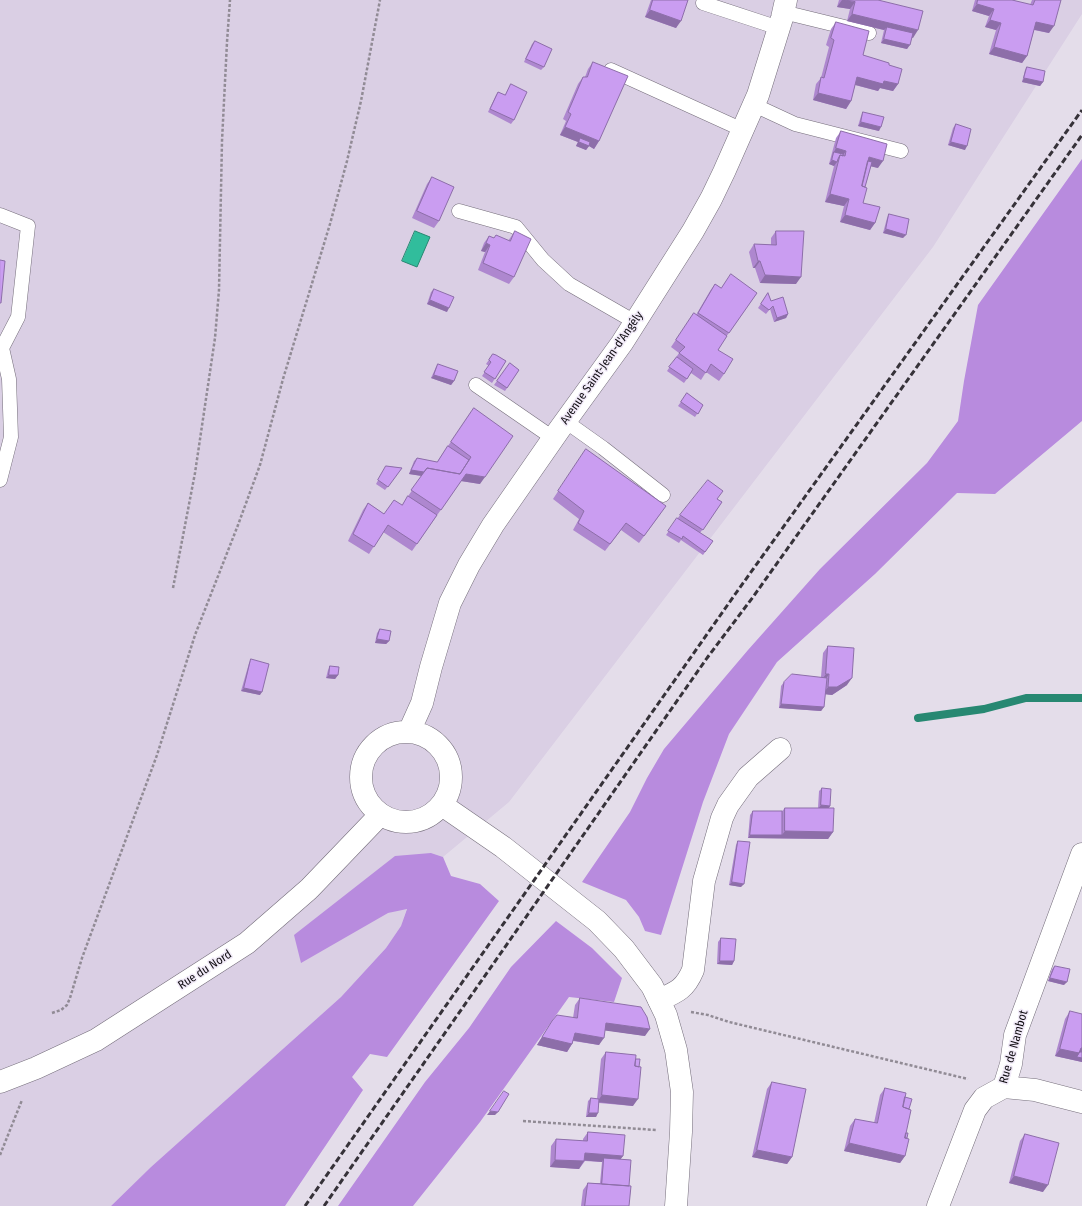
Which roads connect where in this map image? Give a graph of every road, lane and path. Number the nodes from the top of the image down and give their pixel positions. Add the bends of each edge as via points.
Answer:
1 (230, 0) edge
2 (380, 0) edge
3 (703, 3) dead end
4 (782, 13) edge
5 (869, 33) edge
6 (604, 66) edge
7 (754, 105) junction
8 (743, 130) junction
9 (901, 151) dead end
10 (459, 211) dead end
11 (0, 215) edge
12 (635, 322) junction
13 (1, 348) edge
14 (476, 385) dead end
15 (559, 430) junction
16 (0, 480) edge
17 (663, 495) dead end
18 (173, 588) dead end
19 (410, 732) junction
20 (780, 748) dead end
21 (442, 805) junction
22 (380, 815) junction
23 (1082, 854) edge
24 (662, 1008) junction
25 (52, 1013) dead end
26 (36, 1068) junction
27 (0, 1082) edge
28 (1004, 1087) junction
29 (1082, 1102) edge
30 (523, 1121) dead end
31 (681, 1132) junction
32 (0, 1155) edge
33 (676, 1206) edge
34 (938, 1206) edge

1 - 18 path via 215,338 195,473
2 - 25 path via 347,161 262,458 195,634 157,755 82,958 70,998 61,1010
3 - 4 lane
4 - 5 lane
4 - 7 main road, Avenue Saint-Jean-d'Angély
6 - 8 lane
7 - 8 main road, Avenue Saint-Jean-d'Angély
7 - 9 lane via 794,124
8 - 12 main road, Avenue Saint-Jean-d'Angély via 718,186 693,231
10 - 12 lane via 516,227 543,260 569,284
11 - 13 lane via 28,226 18,317
12 - 15 main road, Avenue Saint-Jean-d'Angély
13 - 16 lane via 10,379 10,437
14 - 15 lane
15 - 17 lane via 603,448
15 - 19 main road, Avenue Saint-Jean-d'Angély via 493,525 453,597 422,703
19 - 21 main road via 428,737 443,750 451,768 451,787
19 - 22 main road via 392,733 377,741 366,754 360,770 361,787 368,803
20 - 24 main road via 748,777 722,818 704,881 694,970 688,982
21 - 22 main road via 429,816 413,822 396,822
21 - 24 main road via 503,847 597,922 624,949 652,986
22 - 26 main road, Rue du Nord via 309,889 246,943 96,1040
23 - 28 main road, Rue de Nambot via 1015,1035 1011,1064
24 - 28 path via 708,1015
24 - 31 main road via 676,1050 682,1092
26 - 27 main road, Rue du Nord
26 - 32 path
28 - 29 main road via 1035,1090
28 - 34 main road, Rue de Nambot via 984,1098 975,1110
30 - 31 path
31 - 33 main road

